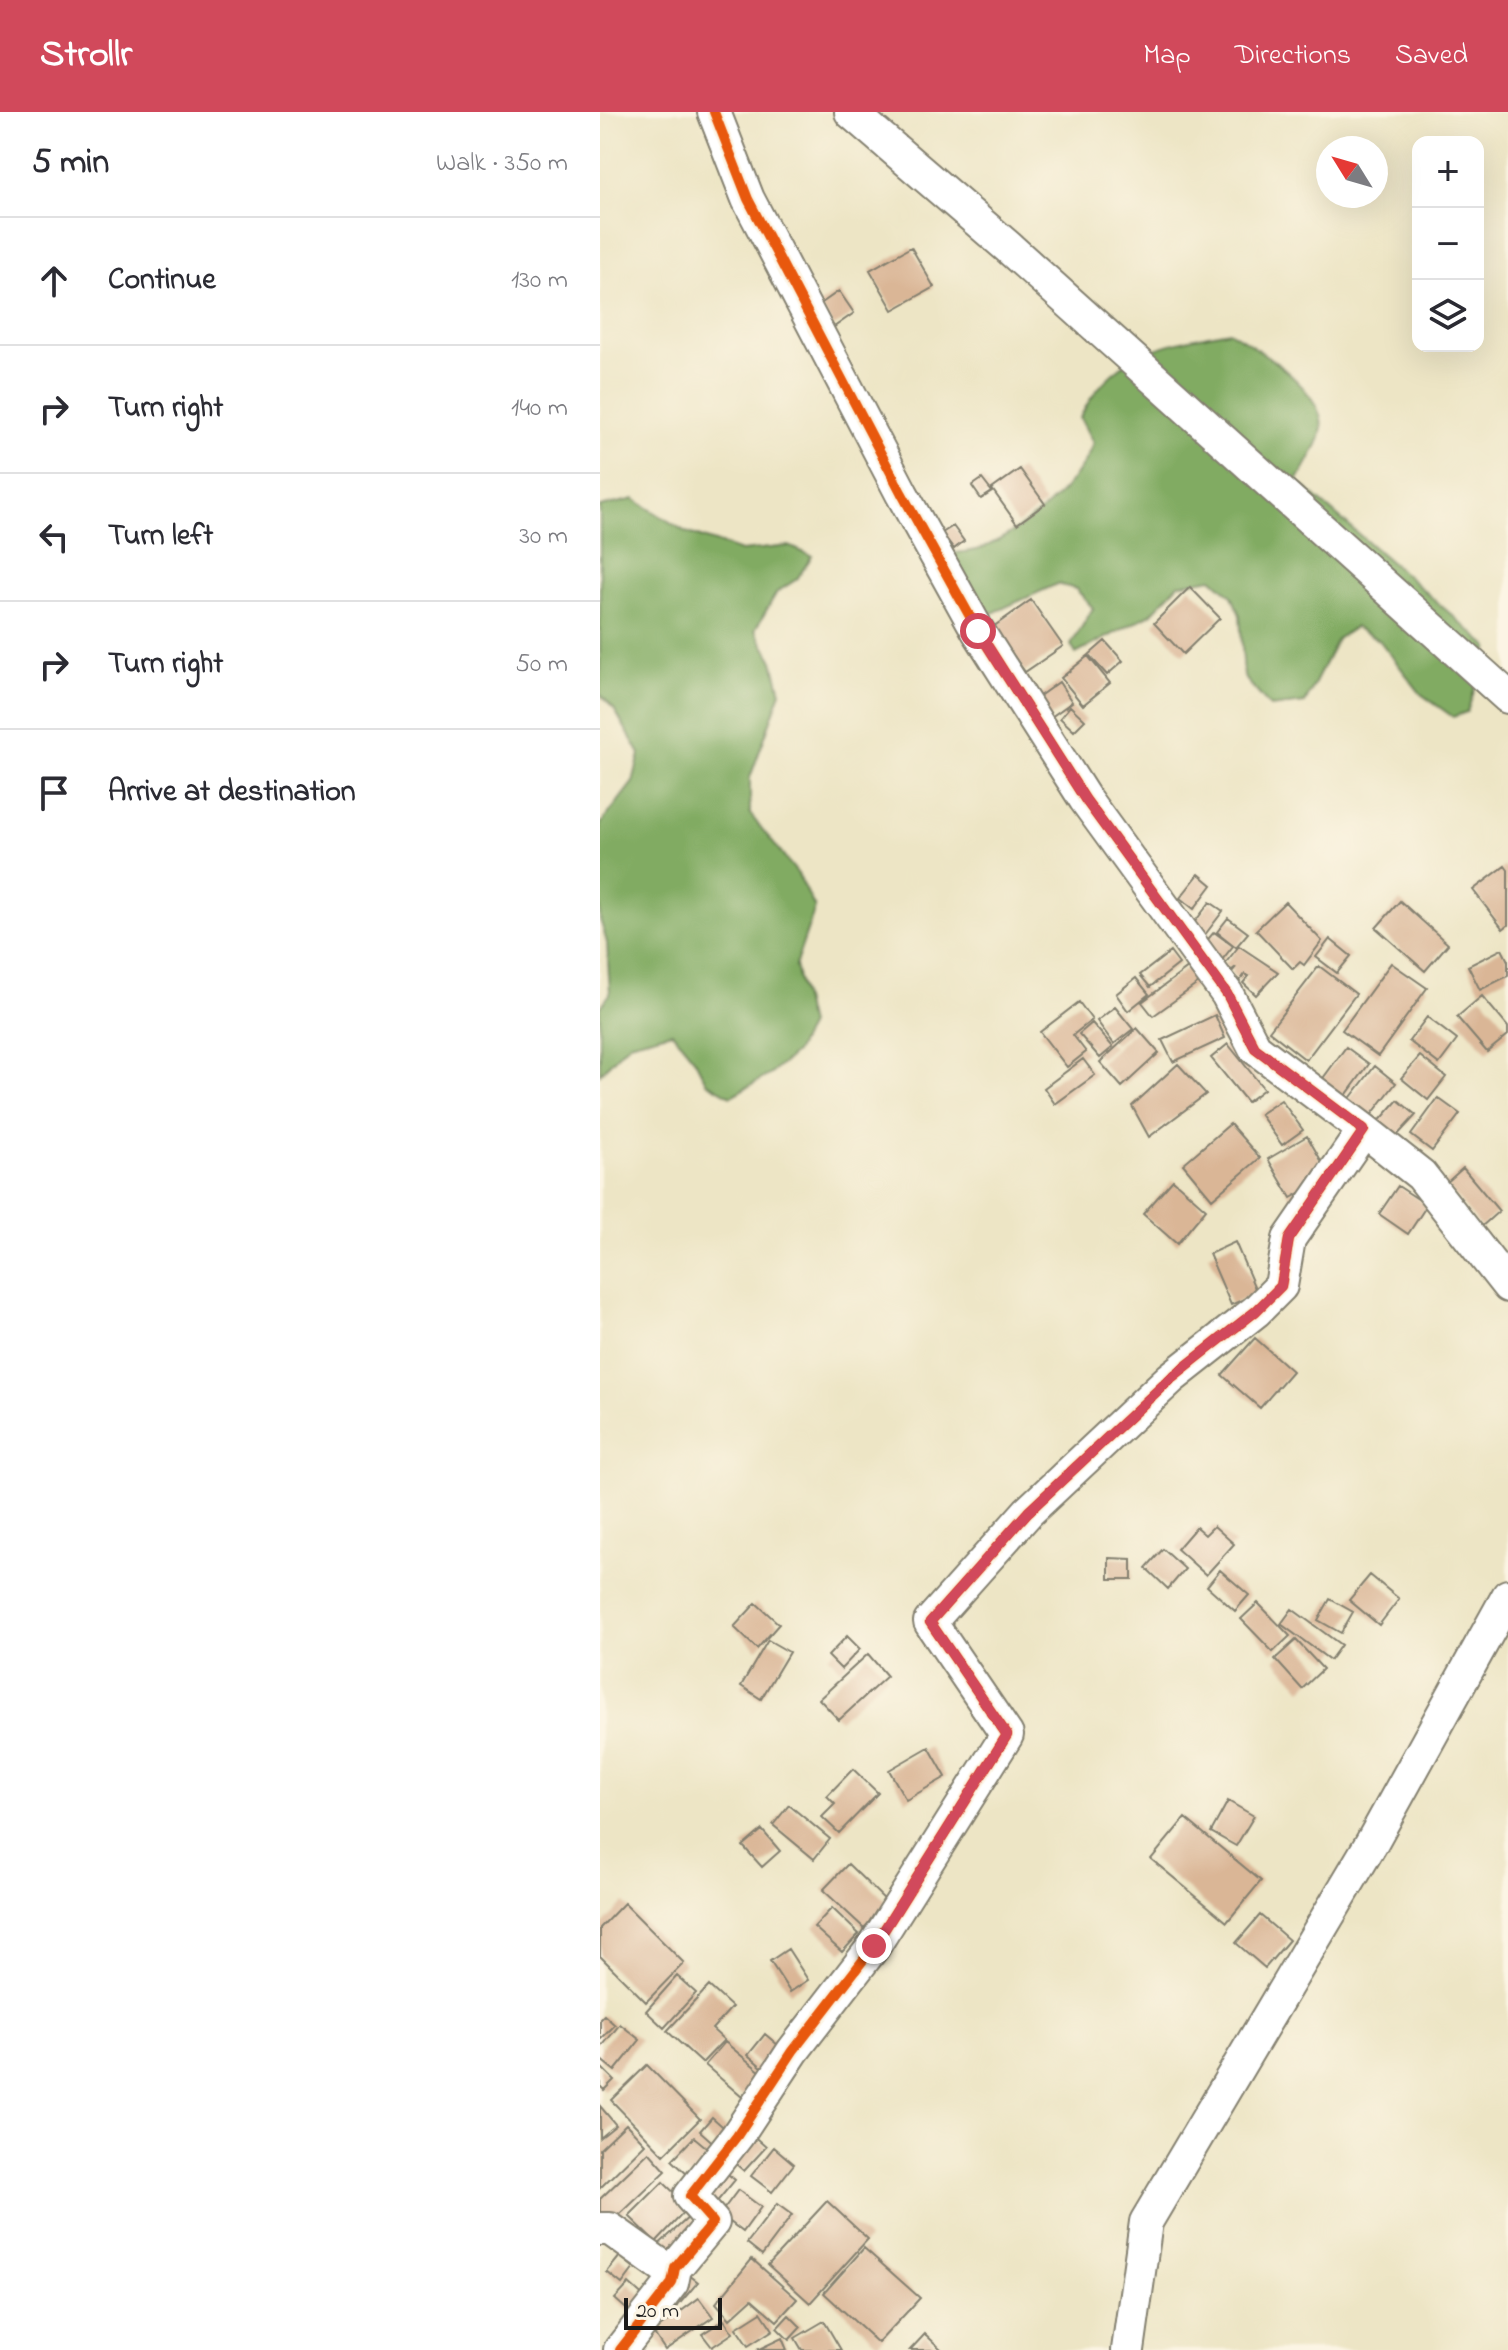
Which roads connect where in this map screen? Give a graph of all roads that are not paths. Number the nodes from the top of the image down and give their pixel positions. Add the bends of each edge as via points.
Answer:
1 (714, 112) edge
2 (851, 112) edge
3 (1508, 697) edge
4 (1364, 1130) junction
5 (1508, 1286) edge
6 (1508, 1596) edge
7 (600, 2229) edge
8 (673, 2274) junction
9 (620, 2350) edge
10 (1128, 2350) edge

1 - 4 street via 748,199 902,494 978,631 1076,786 1227,994 1255,1048
2 - 3 street
4 - 5 street via 1421,1175
4 - 8 street via 1289,1239 1281,1286 1171,1378 1028,1512 930,1622 1007,1735 874,1946 690,2196 713,2222
6 - 10 street via 1372,1842 1146,2222
7 - 8 street via 610,2229
8 - 9 street via 672,2283

